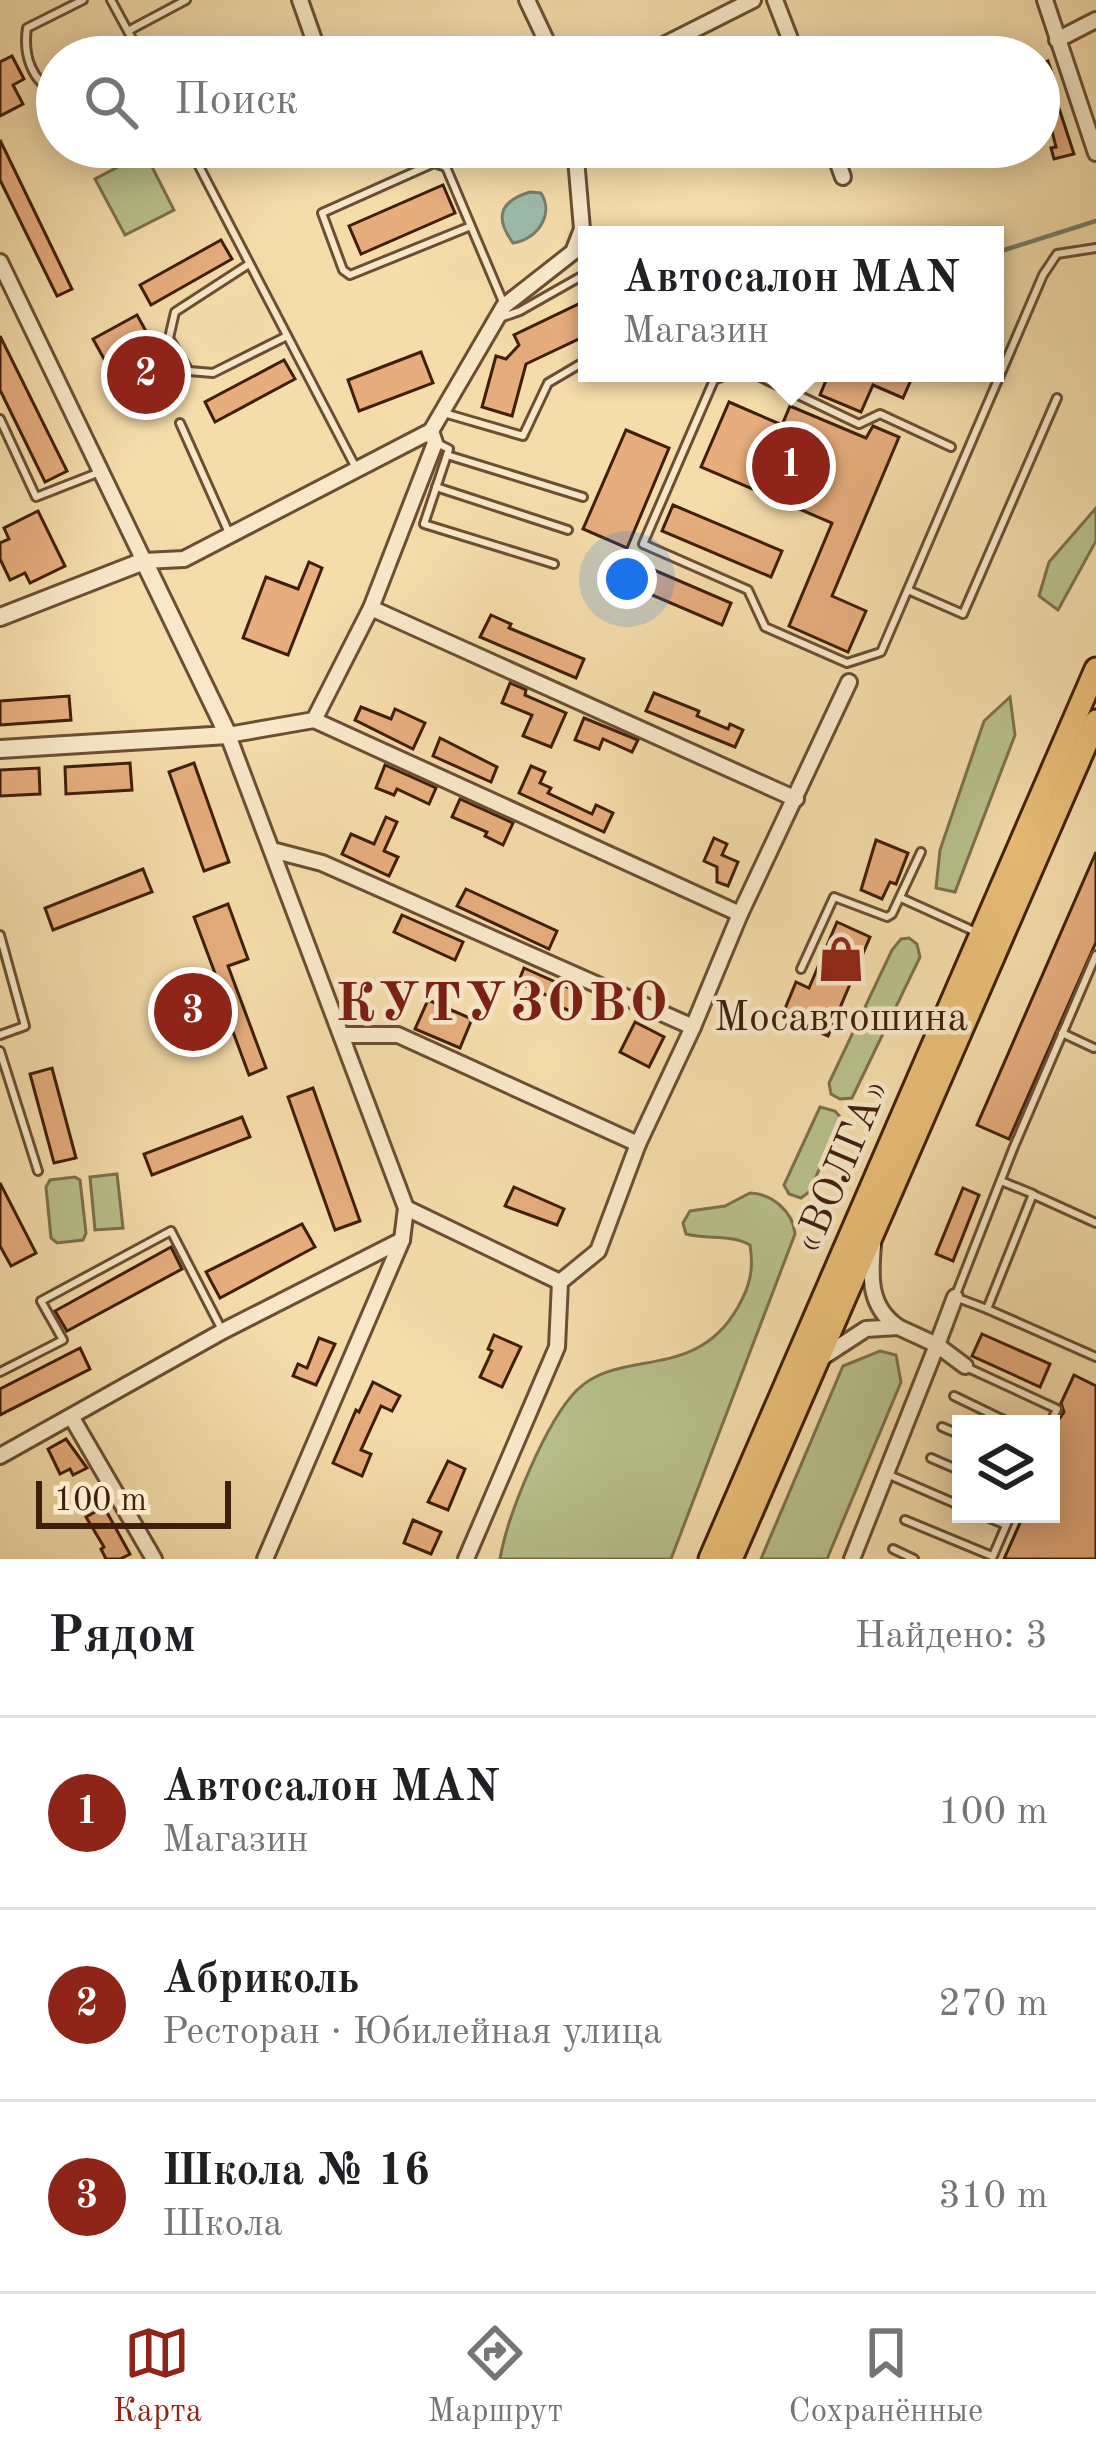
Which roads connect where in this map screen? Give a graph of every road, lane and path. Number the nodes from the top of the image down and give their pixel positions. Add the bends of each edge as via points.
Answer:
1 (82, 0) edge
2 (111, 0) edge
3 (186, 0) edge
4 (300, 0) edge
5 (527, 0) edge
6 (753, 0) edge
7 (775, 0) edge
8 (1045, 0) edge
9 (1096, 20) edge
10 (128, 32) junction
11 (130, 36) edge
12 (313, 36) edge
13 (544, 36) edge
14 (682, 36) edge
15 (789, 36) edge
16 (1056, 36) edge
17 (1060, 38) edge
18 (1060, 49) edge
19 (36, 73) edge
20 (1096, 153) edge
21 (199, 168) edge
22 (423, 168) edge
23 (444, 168) edge
24 (577, 168) edge
25 (840, 168) edge
26 (843, 177) dead end
27 (471, 226) junction
28 (582, 226) edge
29 (578, 243) edge
30 (1096, 248) edge
31 (0, 262) edge
32 (249, 264) junction
33 (578, 278) edge
34 (504, 305) junction
35 (492, 321) junction
36 (287, 336) junction
37 (578, 365) edge
38 (1004, 366) edge
39 (714, 382) edge
40 (771, 382) edge
41 (997, 382) edge
42 (1057, 398) dead end
43 (444, 413) junction
44 (0, 419) edge
45 (180, 423) dead end
46 (433, 437) junction
47 (951, 446) dead end
48 (447, 455) junction
49 (100, 472) junction
50 (358, 472) junction
51 (436, 488) junction
52 (583, 497) dead end
53 (568, 530) dead end
54 (230, 536) junction
55 (144, 561) junction
56 (554, 564) dead end
57 (908, 590) junction
58 (370, 608) junction
59 (0, 617) edge
60 (1096, 669) edge
61 (850, 682) dead end
62 (314, 720) junction
63 (1096, 721) edge
64 (228, 735) junction
65 (0, 749) edge
66 (796, 799) junction
67 (272, 850) junction
68 (921, 852) dead end
69 (900, 898) junction
70 (740, 914) junction
71 (0, 934) edge
72 (979, 934) junction
73 (1096, 955) edge
74 (801, 969) dead end
75 (693, 1028) junction
76 (1062, 1034) junction
77 (0, 1035) edge
78 (342, 1035) junction
79 (1094, 1048) edge
80 (0, 1051) edge
81 (638, 1144) junction
82 (38, 1171) dead end
83 (1001, 1181) junction
84 (1033, 1194) junction
85 (406, 1208) junction
86 (1096, 1223) edge
87 (874, 1236) junction
88 (402, 1240) junction
89 (560, 1282) junction
90 (955, 1297) junction
91 (988, 1309) junction
92 (898, 1328) junction
93 (223, 1331) junction
94 (937, 1345) junction
95 (1096, 1357) edge
96 (819, 1360) junction
97 (965, 1366) joint
98 (0, 1372) edge
99 (954, 1396) dead end
100 (993, 1415) edge
101 (1054, 1415) edge
102 (72, 1418) junction
103 (942, 1427) dead end
104 (952, 1431) edge
105 (0, 1456) edge
106 (931, 1457) dead end
107 (952, 1467) edge
108 (887, 1474) junction
109 (952, 1502) edge
110 (905, 1520) dead end
111 (1001, 1523) edge
112 (1006, 1525) joint
113 (893, 1550) dead end
114 (992, 1557) edge
115 (154, 1559) edge
116 (266, 1559) edge
117 (466, 1559) edge
118 (710, 1559) edge
119 (731, 1559) edge
120 (852, 1559) edge
121 (914, 1559) edge

1 - 19 lane via 27,28 24,51
2 - 10 lane
3 - 10 lane
4 - 12 street
5 - 13 street
6 - 14 street
7 - 15 street
8 - 16 street
9 - 17 street
10 - 11 lane
18 - 20 street
21 - 32 lane
22 - 27 lane via 322,213 344,270 358,275
23 - 27 lane
24 - 28 street
25 - 26 street
27 - 34 lane
29 - 34 street
30 - 38 lane via 1057,254
31 - 49 street
32 - 36 lane
32 - 36 lane via 175,312 169,338 189,371 213,373
33 - 35 lane
34 - 35 street
35 - 43 street
36 - 50 lane
37 - 43 lane via 548,383 523,436
39 - 57 lane via 643,544 748,590 765,627 847,664 881,652
40 - 47 lane via 859,424 880,414
41 - 57 lane
42 - 57 lane via 963,614
43 - 46 street
44 - 49 lane via 36,497
45 - 54 lane
46 - 48 lane
46 - 50 street
46 - 58 street
48 - 51 lane
48 - 52 lane
49 - 55 street
50 - 54 street
51 - 53 lane
51 - 56 lane via 424,524
54 - 55 street via 184,559
55 - 59 street
55 - 64 street
58 - 62 street
58 - 66 street
60 - 72 highway, «ВОЛГА»
61 - 66 street
62 - 64 street
62 - 70 street
63 - 87 highway, «ВОЛГА»
64 - 65 street
64 - 67 street
66 - 70 street
67 - 75 street via 322,863
67 - 78 street
68 - 69 lane
69 - 72 lane
69 - 74 lane via 887,917 834,897
70 - 75 street
71 - 77 lane via 25,1026
72 - 118 highway, «ВОЛГА»
73 - 76 lane
75 - 81 street
76 - 79 lane
76 - 83 lane
78 - 81 street via 398,1035
78 - 85 street
80 - 82 lane
81 - 89 street via 598,1251
83 - 84 lane
83 - 90 lane
84 - 86 lane
84 - 91 lane
85 - 88 street
85 - 89 street
87 - 92 street via 874,1296
87 - 96 highway, «ВОЛГА»
88 - 93 street
88 - 116 street
89 - 117 street via 556,1347
90 - 91 lane
90 - 94 street
91 - 95 lane
92 - 94 street
92 - 96 street via 866,1329
93 - 98 lane via 171,1231 41,1301 63,1340
93 - 102 street
94 - 97 street
94 - 108 street
96 - 119 highway, «ВОЛГА»
97 - 101 lane via 1057,1409
99 - 100 lane
102 - 105 street
102 - 115 street
103 - 104 lane
106 - 107 lane
108 - 109 lane
108 - 120 street
110 - 114 lane
111 - 112 lane
112 - 114 lane
113 - 121 lane

